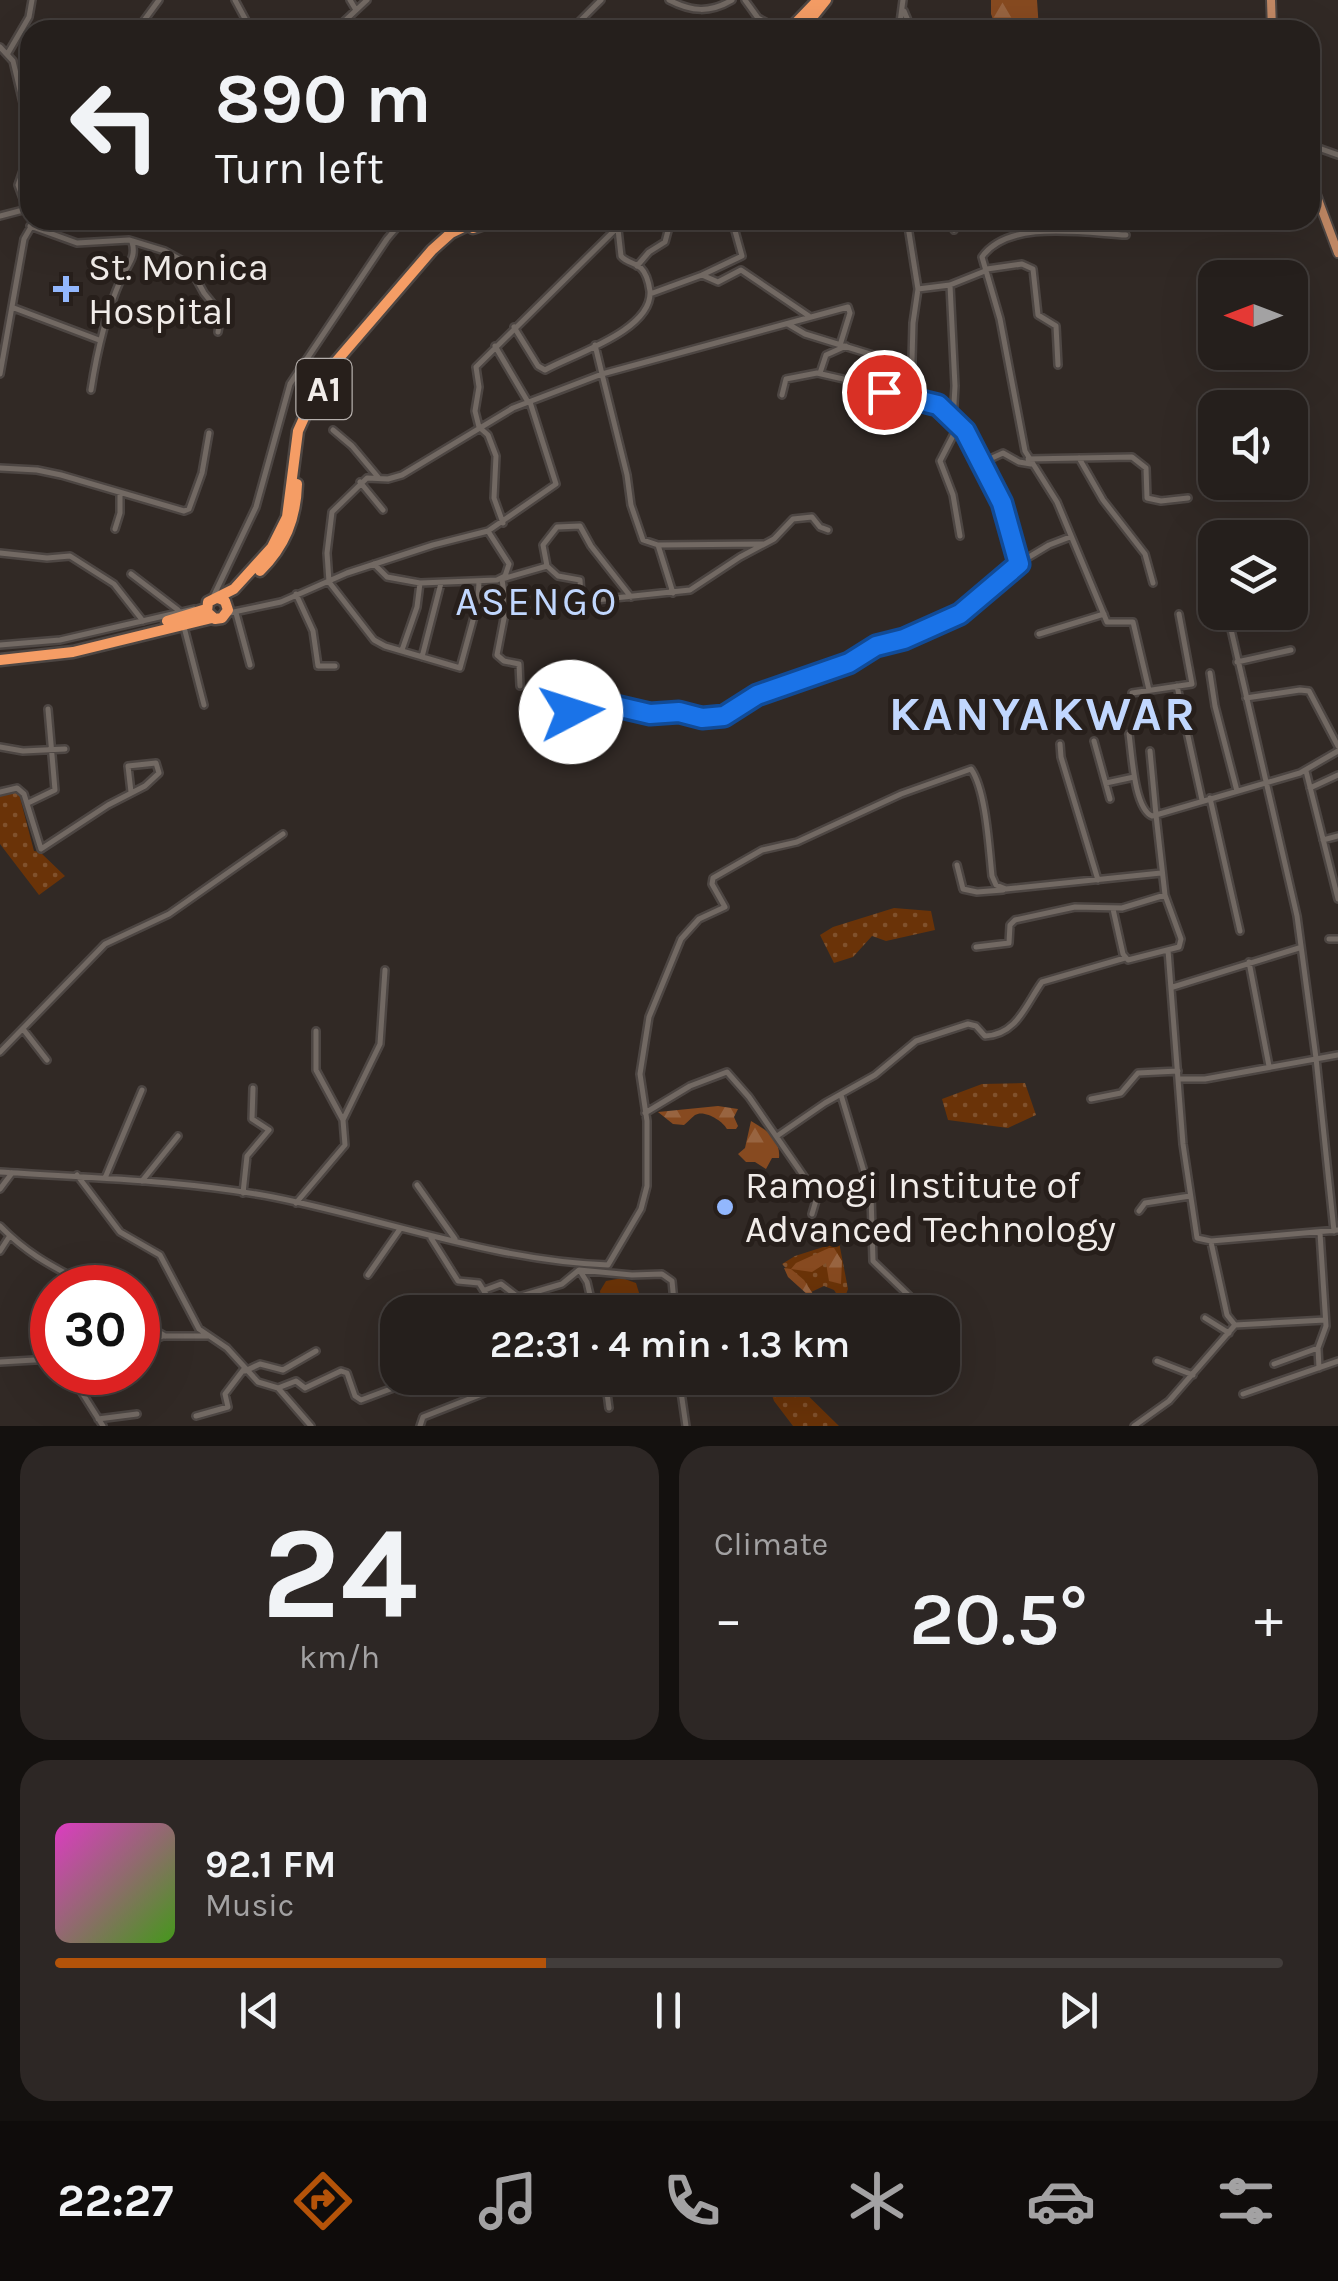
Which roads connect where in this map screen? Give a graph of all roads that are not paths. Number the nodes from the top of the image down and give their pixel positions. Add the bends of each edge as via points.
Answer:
1 (350, 0) edge
2 (367, 0) edge
3 (602, 0) edge
4 (669, 0) edge
5 (732, 0) edge
6 (745, 0) edge
7 (818, 0) edge
8 (826, 0) edge
9 (903, 0) edge
10 (902, 9) junction
11 (356, 10) junction
12 (346, 20) edge
13 (581, 20) edge
14 (763, 20) edge
15 (797, 20) edge
16 (800, 20) edge
17 (900, 20) edge
18 (907, 20) edge
19 (20, 32) edge
20 (0, 47) edge
21 (8, 53) junction
22 (20, 90) edge
23 (1335, 155) edge
24 (1338, 164) edge
25 (1320, 205) edge
26 (29, 230) edge
27 (48, 230) edge
28 (396, 230) edge
29 (456, 230) edge
30 (469, 230) edge
31 (612, 230) edge
32 (620, 230) edge
33 (668, 230) edge
34 (735, 230) edge
35 (909, 230) edge
36 (1126, 235) dead end
37 (132, 241) junction
38 (1338, 254) edge
39 (637, 266) junction
40 (986, 270) junction
41 (702, 275) junction
42 (950, 285) junction
43 (918, 289) junction
44 (650, 294) junction
45 (14, 308) junction
46 (808, 316) junction
47 (787, 322) junction
48 (0, 326) edge
49 (514, 327) junction
50 (218, 332) dead end
51 (8, 338) junction
52 (99, 340) junction
53 (844, 344) junction
54 (595, 345) junction
55 (495, 346) junction
56 (1058, 365) dead end
57 (912, 367) junction
58 (820, 373) junction
59 (0, 374) edge
60 (602, 374) junction
61 (92, 390) dead end
62 (782, 396) dead end
63 (912, 397) junction
64 (529, 402) junction
65 (955, 424) junction
66 (479, 427) junction
67 (333, 430) dead end
68 (210, 433) dead end
69 (1078, 457) junction
70 (1030, 461) junction
71 (981, 463) junction
72 (0, 468) edge
73 (378, 477) junction
74 (360, 482) junction
75 (120, 493) junction
76 (1188, 498) dead end
77 (383, 510) dead end
78 (503, 523) junction
79 (115, 529) dead end
80 (828, 530) dead end
81 (488, 531) junction
82 (960, 536) dead end
83 (1070, 537) junction
84 (763, 544) junction
85 (658, 545) junction
86 (0, 553) edge
87 (374, 564) junction
88 (1019, 564) junction
89 (546, 566) junction
90 (131, 574) dead end
91 (502, 579) junction
92 (329, 582) junction
93 (479, 582) junction
94 (420, 583) junction
95 (440, 583) junction
96 (1153, 583) dead end
97 (296, 594) junction
98 (674, 594) junction
99 (216, 598) junction
100 (630, 598) junction
101 (178, 610) junction
102 (230, 611) junction
103 (206, 613) junction
104 (1104, 614) junction
105 (1179, 614) dead end
106 (143, 620) junction
107 (183, 624) junction
108 (1232, 630) edge
109 (1039, 634) dead end
110 (0, 646) edge
111 (402, 650) junction
112 (1291, 650) dead end
113 (0, 657) edge
114 (422, 657) junction
115 (1237, 662) junction
116 (250, 665) dead end
117 (335, 666) dead end
118 (1210, 673) dead end
119 (520, 686) dead end
120 (1177, 686) junction
121 (1149, 690) junction
122 (1132, 693) dead end
123 (1246, 698) junction
124 (204, 705) dead end
125 (48, 709) dead end
126 (571, 712) dead end
127 (1129, 734) dead end
128 (1094, 741) dead end
129 (1060, 744) dead end
130 (0, 747) edge
131 (1338, 748) edge
132 (52, 749) junction
133 (65, 749) dead end
134 (1150, 751) dead end
135 (1306, 770) junction
136 (1338, 774) edge
137 (1134, 777) junction
138 (1268, 782) junction
139 (1106, 784) junction
140 (1310, 788) junction
141 (0, 792) edge
142 (131, 792) junction
143 (1237, 792) junction
144 (1210, 798) junction
145 (1110, 799) dead end
146 (1202, 800) junction
147 (28, 803) junction
148 (1156, 815) junction
149 (283, 834) dead end
150 (1338, 836) edge
151 (1323, 840) junction
152 (957, 865) dead end
153 (1161, 874) junction
154 (1098, 880) junction
155 (1006, 889) junction
156 (1164, 895) junction
157 (1338, 898) edge
158 (1114, 909) junction
159 (1240, 931) dead end
160 (1329, 939) dead end
161 (1338, 939) edge
162 (976, 947) dead end
163 (1299, 948) junction
164 (1168, 950) junction
165 (1125, 958) junction
166 (1249, 962) junction
167 (385, 970) dead end
168 (1172, 987) junction
169 (23, 1029) junction
170 (316, 1031) dead end
171 (0, 1052) edge
172 (1338, 1056) edge
173 (1316, 1058) junction
174 (47, 1060) dead end
175 (1269, 1066) junction
176 (1178, 1071) junction
177 (1179, 1080) junction
178 (253, 1088) dead end
179 (142, 1090) dead end
180 (842, 1095) junction
181 (1091, 1100) dead end
182 (646, 1113) junction
183 (343, 1120) junction
184 (178, 1136) dead end
185 (776, 1136) junction
186 (0, 1172) edge
187 (12, 1172) junction
188 (77, 1175) junction
189 (106, 1178) junction
190 (142, 1182) junction
191 (417, 1184) dead end
192 (0, 1190) edge
193 (243, 1193) junction
194 (1190, 1196) junction
195 (296, 1202) junction
196 (1139, 1212) dead end
197 (812, 1214) dead end
198 (0, 1226) edge
199 (400, 1230) junction
200 (1336, 1230) edge
201 (1320, 1232) junction
202 (430, 1236) junction
203 (9, 1238) junction
204 (457, 1242) junction
205 (1210, 1242) junction
206 (0, 1251) edge
207 (56, 1265) edge
208 (578, 1267) junction
209 (368, 1276) dead end
210 (485, 1290) junction
211 (488, 1295) edge
212 (589, 1295) edge
213 (673, 1295) edge
214 (909, 1295) edge
215 (1328, 1314) junction
216 (1205, 1318) dead end
217 (1235, 1325) junction
218 (160, 1333) edge
219 (1230, 1334) junction
220 (165, 1336) junction
221 (211, 1336) junction
222 (160, 1338) edge
223 (1318, 1348) junction
224 (316, 1351) dead end
225 (30, 1361) edge
226 (1156, 1361) dead end
227 (1338, 1361) edge
228 (0, 1362) edge
229 (1274, 1364) dead end
230 (1319, 1368) junction
231 (245, 1370) junction
232 (1193, 1375) junction
233 (278, 1388) junction
234 (380, 1393) edge
235 (1242, 1394) dead end
236 (84, 1395) edge
237 (479, 1395) edge
238 (607, 1395) edge
239 (681, 1395) edge
240 (609, 1408) dead end
241 (137, 1414) dead end
242 (196, 1416) dead end
243 (100, 1423) edge
244 (311, 1426) edge
245 (420, 1426) edge
246 (686, 1426) edge
247 (1134, 1426) edge

1 - 11 street
2 - 11 street
3 - 13 street
4 - 5 street via 700,10
6 - 14 street
7 - 15 highway
8 - 16 highway
9 - 10 street
10 - 17 street
10 - 18 street
11 - 12 street
19 - 21 street
20 - 21 street
21 - 22 street
23 - 24 street
25 - 38 main road
26 - 45 street
27 - 37 street via 77,243
28 - 99 street via 290,384 256,507
29 - 99 highway, A1 via 330,366 298,431 281,532 252,572
30 - 102 highway, A1 via 447,243 335,370 301,440 296,511 287,536
31 - 49 street
32 - 39 street via 620,256
33 - 39 street
34 - 41 street via 742,255
35 - 43 street
36 - 40 street via 1008,237 982,256
37 - 50 street via 188,264 221,314
37 - 52 street via 134,255
39 - 44 street
40 - 42 street
40 - 56 street via 1022,264 1034,269 1038,314 1056,326
40 - 70 street
41 - 44 street
41 - 46 street via 718,282 741,270
42 - 43 street
42 - 65 street
43 - 57 street
44 - 54 street via 638,319
45 - 51 street
45 - 52 street
46 - 47 street
46 - 53 street via 848,307
47 - 53 street
47 - 60 street
48 - 51 street
49 - 54 street via 542,370
49 - 55 street
51 - 59 street
52 - 61 street
53 - 57 street
53 - 58 street via 826,354
54 - 60 street
55 - 64 street
55 - 66 street via 476,366
57 - 63 street
58 - 62 street via 786,379
58 - 63 street
60 - 64 street
60 - 85 street via 639,533
63 - 65 street via 938,405
64 - 66 street
64 - 78 street via 556,484
65 - 71 street
65 - 82 street via 940,461
66 - 73 street via 412,471
66 - 78 street via 496,456 494,498
67 - 73 street
68 - 75 street via 187,510
69 - 70 street
69 - 76 street via 1132,457 1146,468 1148,498
69 - 96 street via 1145,554
70 - 71 street via 1003,452
70 - 83 street via 1052,491
71 - 88 street via 1002,503
72 - 75 street via 36,470
73 - 74 street
74 - 77 street
74 - 92 street via 332,512
75 - 79 street
78 - 81 street
80 - 84 street via 810,516 795,518
81 - 87 street
81 - 91 street via 508,561
83 - 88 street
83 - 104 street
84 - 85 street
84 - 98 street
85 - 98 street
86 - 106 street via 70,556 114,584
87 - 92 street
87 - 94 street via 387,577
88 - 126 street via 960,614 757,695 724,716 650,714 603,703
89 - 91 street
89 - 100 street via 580,580 583,600
89 - 100 street via 545,540 558,527 580,525
90 - 101 street
91 - 93 street
91 - 119 street via 506,608 497,656 519,664
92 - 97 street
92 - 111 street via 374,640
93 - 95 street
93 - 114 street via 462,667
94 - 95 street
94 - 111 street
95 - 114 street
97 - 102 street
97 - 117 street via 313,631 318,666
98 - 100 street
99 - 102 highway
99 - 103 highway, A1
101 - 103 street
101 - 106 street
102 - 103 highway via 218,619
102 - 116 street
103 - 107 highway
103 - 113 highway
104 - 109 street
104 - 121 street via 1108,623 1134,622
105 - 120 street via 1192,682
106 - 110 street
107 - 113 highway via 73,652
107 - 124 street
108 - 115 street
111 - 114 street
112 - 115 street
115 - 123 street
118 - 143 street
120 - 121 street
120 - 146 street
121 - 122 street
123 - 131 street via 1309,691
123 - 138 street
125 - 132 street
127 - 137 street
128 - 139 street
129 - 154 street
130 - 132 street
131 - 135 street
132 - 133 street
132 - 147 street via 55,790
134 - 148 street
135 - 138 street
135 - 140 street
136 - 140 street
137 - 139 street
137 - 148 street via 1144,813
138 - 143 street
138 - 163 street
139 - 145 street
140 - 151 street
141 - 147 street via 19,789
142 - 142 street via 158,775 155,762 128,766
142 - 147 street via 41,849
143 - 144 street
144 - 146 street
144 - 159 street
146 - 148 street
148 - 153 street
149 - 169 street via 170,914 105,944
150 - 151 street
151 - 157 street
152 - 155 street via 963,889
153 - 154 street
153 - 156 street
154 - 155 street
155 - 182 street via 993,881 971,769 793,844 762,850 719,874 712,882 725,907 699,919 681,939 649,1017 640,1074
156 - 158 street
156 - 164 street via 1181,941
158 - 162 street via 1075,907 1015,920 1009,943
158 - 165 street
160 - 161 street
163 - 166 street
163 - 173 street
164 - 165 street
164 - 168 street
165 - 180 street via 1042,982 1033,1002 1001,1035 985,1036 968,1024 916,1042
166 - 168 street
166 - 175 street
167 - 183 street via 380,1044
168 - 176 street
169 - 171 street
169 - 174 street
170 - 183 street via 316,1070
172 - 173 street
173 - 175 street
173 - 200 street
175 - 177 street
176 - 177 street
176 - 181 street via 1138,1073 1121,1092
177 - 194 street
178 - 193 street via 252,1119 270,1129 247,1156
179 - 189 street
180 - 185 street
180 - 214 street via 872,1195 873,1260
182 - 185 street via 726,1072
182 - 208 street via 644,1203 608,1265
183 - 195 street via 344,1148
184 - 190 street
185 - 197 street via 816,1196
186 - 187 street
187 - 188 street
187 - 192 street
188 - 189 street
188 - 221 street via 120,1232 160,1255 197,1327
189 - 190 street
190 - 193 street
191 - 204 street
193 - 195 street
194 - 196 street via 1146,1202
194 - 205 street via 1198,1238
195 - 199 street
198 - 203 street
199 - 202 street
199 - 209 street
200 - 201 street
201 - 205 street
201 - 215 street
202 - 204 street
202 - 210 street via 458,1281 476,1280
203 - 206 street
203 - 207 street
204 - 208 street
205 - 217 street
208 - 210 street via 562,1284 518,1297 501,1284
208 - 212 street
208 - 213 street via 664,1275
210 - 211 street
215 - 217 street
215 - 223 street
216 - 219 street
217 - 219 street
218 - 220 street
219 - 232 street
220 - 221 street
220 - 222 street
221 - 231 street
223 - 229 street
223 - 230 street
224 - 231 street via 284,1370 260,1364
225 - 228 street
226 - 232 street
227 - 230 street
230 - 235 street
231 - 233 street
231 - 242 street via 225,1394 228,1407
232 - 247 street
233 - 234 street via 296,1381 305,1388 341,1371 361,1400
233 - 244 street
236 - 243 street
237 - 245 street via 422,1417
238 - 240 street
239 - 246 street
241 - 243 street

